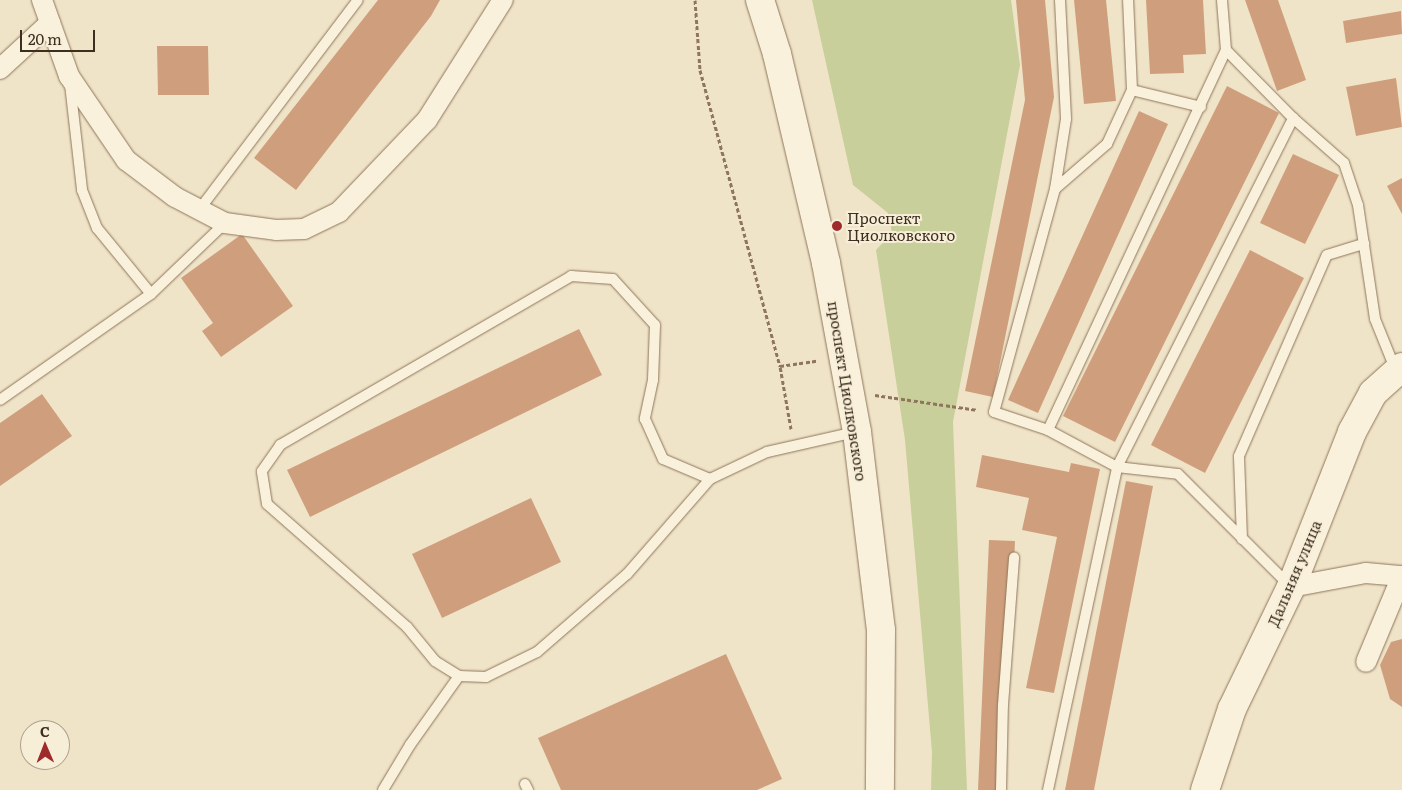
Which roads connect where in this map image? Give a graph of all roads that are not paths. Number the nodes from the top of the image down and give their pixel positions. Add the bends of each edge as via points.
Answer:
1 (42, 0) edge
2 (358, 0) edge
3 (503, 0) edge
4 (760, 0) edge
5 (1060, 0) edge
6 (1128, 0) edge
7 (1222, 0) edge
8 (50, 23) junction
9 (1226, 50) junction
10 (0, 69) edge
11 (69, 76) junction
12 (1132, 90) junction
13 (1201, 107) junction
14 (1293, 118) junction
15 (1055, 189) junction
16 (199, 210) junction
17 (225, 222) junction
18 (1364, 244) junction
19 (151, 294) junction
20 (1399, 369) edge
21 (0, 400) edge
22 (1048, 430) junction
23 (857, 432) junction
24 (1117, 467) junction
25 (710, 479) junction
26 (1242, 539) junction
27 (1014, 557) dead end
28 (1290, 587) junction
29 (1366, 662) dead end
30 (459, 676) junction
31 (383, 790) edge
32 (880, 790) edge
33 (1001, 790) edge
34 (1048, 790) edge
35 (1205, 790) edge

1 - 8 street
2 - 16 lane
3 - 17 street via 427,120 339,212 304,229 276,230
4 - 23 main road, проспект Циолковского via 777,54 826,263
5 - 15 lane via 1066,119
6 - 12 lane
7 - 9 lane
8 - 10 street
8 - 11 street
9 - 13 lane
9 - 14 lane
11 - 16 street via 126,160
11 - 19 lane via 82,190 97,228
12 - 13 lane
12 - 15 lane via 1108,144
13 - 22 lane
14 - 18 lane via 1344,163 1358,205
14 - 24 lane
15 - 22 lane via 994,412
16 - 17 street
17 - 19 lane
18 - 20 lane via 1375,319
18 - 26 lane via 1327,255 1239,456
19 - 21 lane
20 - 28 main road, Дальняя улица via 1373,393 1352,432
22 - 24 lane
23 - 25 lane via 767,452
23 - 32 main road, проспект Циолковского via 882,630
24 - 26 lane via 1178,474
24 - 34 lane
25 - 30 lane via 627,574 537,652 486,677
25 - 30 lane via 662,459 645,419 653,380 655,325 613,279 571,276 280,446 262,471 267,504 407,627 435,661
26 - 28 lane
27 - 33 lane via 1002,704
28 - 29 street via 1366,573 1402,576
28 - 35 main road, Дальняя улица via 1232,709
30 - 31 lane

